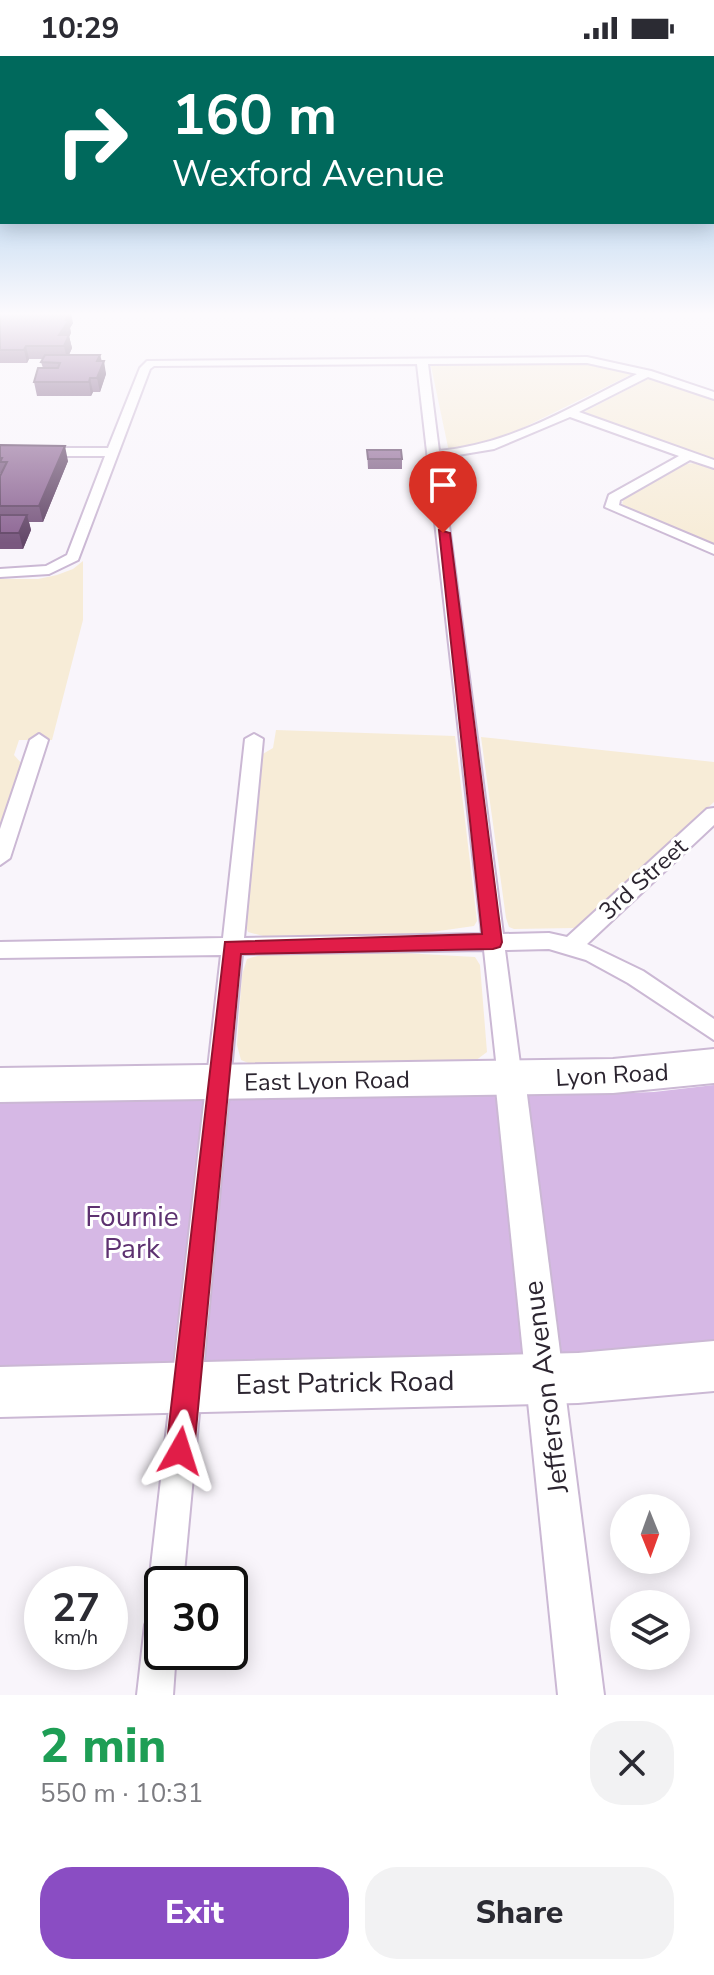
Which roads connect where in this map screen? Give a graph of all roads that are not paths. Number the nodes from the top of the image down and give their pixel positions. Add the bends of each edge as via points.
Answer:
1 (137, 389) edge
2 (426, 389) edge
3 (613, 389) edge
4 (695, 389) edge
5 (714, 396) edge
6 (567, 412) junction
7 (114, 449) junction
8 (49, 450) edge
9 (434, 455) junction
10 (690, 455) junction
11 (714, 464) edge
12 (714, 550) edge
13 (0, 573) edge
14 (254, 739) dead end
15 (39, 740) dead end
16 (714, 814) edge
17 (0, 858) edge
18 (493, 942) junction
19 (572, 945) junction
20 (232, 947) junction
21 (0, 950) edge
22 (714, 1031) edge
23 (714, 1066) edge
24 (510, 1079) junction
25 (218, 1083) junction
26 (0, 1085) edge
27 (714, 1366) edge
28 (546, 1378) junction
29 (187, 1387) junction
30 (0, 1392) edge
31 (168, 1566) edge
32 (158, 1670) edge
33 (155, 1695) edge
34 (581, 1695) edge

1 - 7 street
2 - 9 street
3 - 6 street
4 - 5 street
6 - 9 street via 479,451
6 - 10 street
7 - 8 street
7 - 13 street via 76,552 61,566
9 - 18 street
10 - 11 street
10 - 12 street via 614,498 612,507
14 - 20 street
15 - 17 street
16 - 19 street, 3rd Street
18 - 19 street
18 - 20 street
18 - 24 street
19 - 22 street via 599,955
20 - 21 street
20 - 25 street
23 - 24 highway, Lyon Road
24 - 25 highway, East Lyon Road
24 - 28 street, Jefferson Avenue
25 - 26 highway, East Lyon Road
25 - 29 street
27 - 28 highway, East Patrick Road
28 - 29 highway, East Patrick Road
28 - 34 street, Jefferson Avenue
29 - 30 highway, East Patrick Road
29 - 31 street
32 - 33 street

